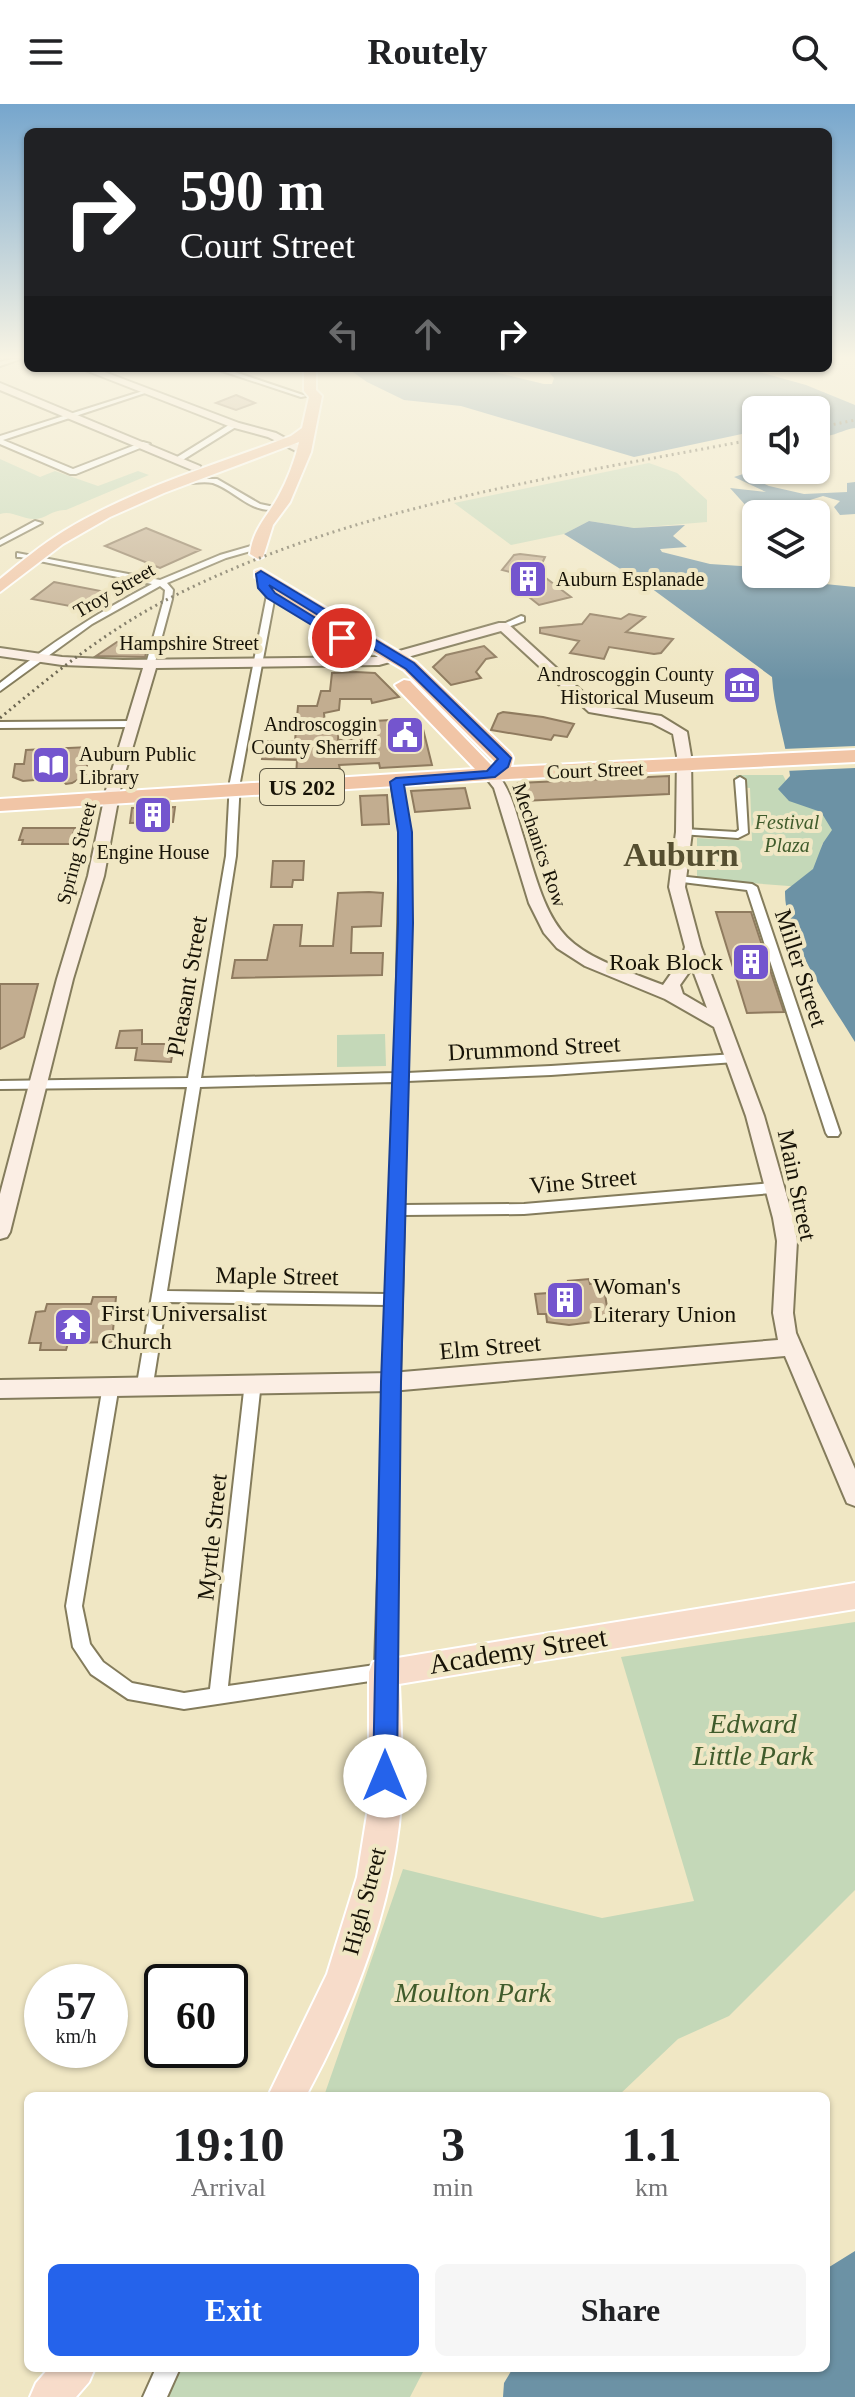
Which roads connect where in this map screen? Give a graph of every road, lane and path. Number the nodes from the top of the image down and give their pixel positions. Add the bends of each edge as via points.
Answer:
1 (60, 466) edge
2 (89, 466) edge
3 (192, 466) edge
4 (204, 466) edge
5 (237, 466) edge
6 (288, 466) edge
7 (196, 468) junction
8 (215, 475) junction
9 (275, 508) junction
10 (38, 523) dead end
11 (0, 543) edge
12 (28, 556) junction
13 (259, 559) junction
14 (0, 571) edge
15 (162, 583) junction
16 (0, 587) edge
17 (271, 595) junction
18 (521, 619) dead end
19 (503, 626) junction
20 (0, 652) edge
21 (36, 658) junction
22 (387, 658) junction
23 (151, 664) junction
24 (259, 664) junction
25 (0, 688) edge
26 (132, 724) junction
27 (0, 725) edge
28 (677, 736) junction
29 (855, 756) edge
30 (504, 758) junction
31 (760, 758) junction
32 (684, 766) junction
33 (564, 771) junction
34 (490, 774) junction
35 (740, 780) dead end
36 (396, 782) junction
37 (237, 791) junction
38 (113, 799) junction
39 (0, 805) edge
40 (684, 832) junction
41 (678, 879) junction
42 (693, 947) junction
43 (710, 993) junction
44 (676, 997) junction
45 (719, 1023) junction
46 (735, 1058) junction
47 (399, 1077) junction
48 (0, 1085) edge
49 (38, 1085) junction
50 (193, 1085) junction
51 (833, 1133) dead end
52 (772, 1188) junction
53 (397, 1210) junction
54 (0, 1232) edge
55 (159, 1296) junction
56 (394, 1300) junction
57 (791, 1347) junction
58 (253, 1382) junction
59 (391, 1382) junction
60 (145, 1384) junction
61 (111, 1385) junction
62 (0, 1389) edge
63 (855, 1496) edge
64 (855, 1596) edge
65 (384, 1672) junction
66 (218, 1697) junction
67 (288, 2092) edge
68 (72, 2372) edge
69 (166, 2372) edge
70 (50, 2397) edge
71 (155, 2397) edge

1 - 2 street via 73,472
3 - 7 main road
4 - 7 highway
5 - 8 highway
6 - 9 highway via 283,502
7 - 12 highway via 92,509
8 - 9 street via 258,506
8 - 12 highway via 182,481 100,516
9 - 13 highway
10 - 11 street
12 - 14 highway
12 - 15 street
12 - 16 highway
13 - 15 street, Troy Street
13 - 17 highway via 264,588
13 - 22 highway via 293,598
15 - 21 street, Troy Street
15 - 23 street, Spring Street via 169,590 168,599
17 - 22 highway
17 - 24 street, Pleasant Street
18 - 19 street
19 - 22 main road, Hampshire Street
19 - 28 main road via 594,709 656,719
20 - 21 main road, Hampshire Street
21 - 23 main road, Hampshire Street
21 - 25 street, Troy Street
22 - 24 main road, Hampshire Street
22 - 30 highway via 410,666
22 - 34 highway
23 - 24 main road, Hampshire Street
23 - 26 main road, Spring Street
24 - 37 street, Pleasant Street
26 - 27 street
26 - 38 main road, Spring Street
28 - 31 highway via 701,754
28 - 32 main road, Main Street
29 - 31 highway, Court Street / US 202
30 - 33 highway
30 - 34 highway
31 - 32 highway, Court Street / US 202
32 - 33 highway, Court Street / US 202
32 - 40 main road, Main Street
33 - 34 highway, Court Street / US 202
34 - 36 highway, Court Street / US 202
34 - 44 main road, Mechanics Row via 501,787 552,934 604,968
35 - 40 street via 744,831
36 - 37 highway, Court Street / US 202
36 - 47 street, High Street via 405,832
37 - 38 highway, Court Street / US 202
37 - 50 street, Pleasant Street
38 - 39 highway, Court Street / US 202
38 - 49 main road, Spring Street
40 - 41 main road, Main Street
41 - 42 main road, Main Street
41 - 51 street, Miller Street via 752,887
42 - 43 main road, Main Street
42 - 44 main road via 671,985
43 - 44 main road
43 - 45 main road, Main Street
44 - 45 main road
45 - 46 main road, Main Street
46 - 47 street, Drummond Street
46 - 52 main road, Main Street
47 - 50 street, Drummond Street
47 - 53 street, High Street
48 - 49 street, Drummond Street
49 - 50 street, Drummond Street
49 - 54 main road, Spring Street
50 - 55 street, Pleasant Street
52 - 53 street, Vine Street via 524,1209
52 - 57 main road, Main Street via 787,1241 783,1313
53 - 56 street, High Street
55 - 56 street, Maple Street
55 - 60 street, Pleasant Street
56 - 59 street, High Street
57 - 59 main road, Elm Street
57 - 63 main road, Main Street
58 - 59 main road, Elm Street
58 - 60 main road, Elm Street
58 - 66 street, Myrtle Street
59 - 65 street, High Street
60 - 61 main road, Elm Street
61 - 62 main road, Elm Street
61 - 66 street, Academy Street via 74,1606 82,1647 97,1668 128,1691 170,1700
64 - 65 main road, Academy Street
65 - 66 street, Academy Street
65 - 67 main road, High Street via 380,1844 345,1971 323,2029
68 - 70 main road
69 - 71 street

